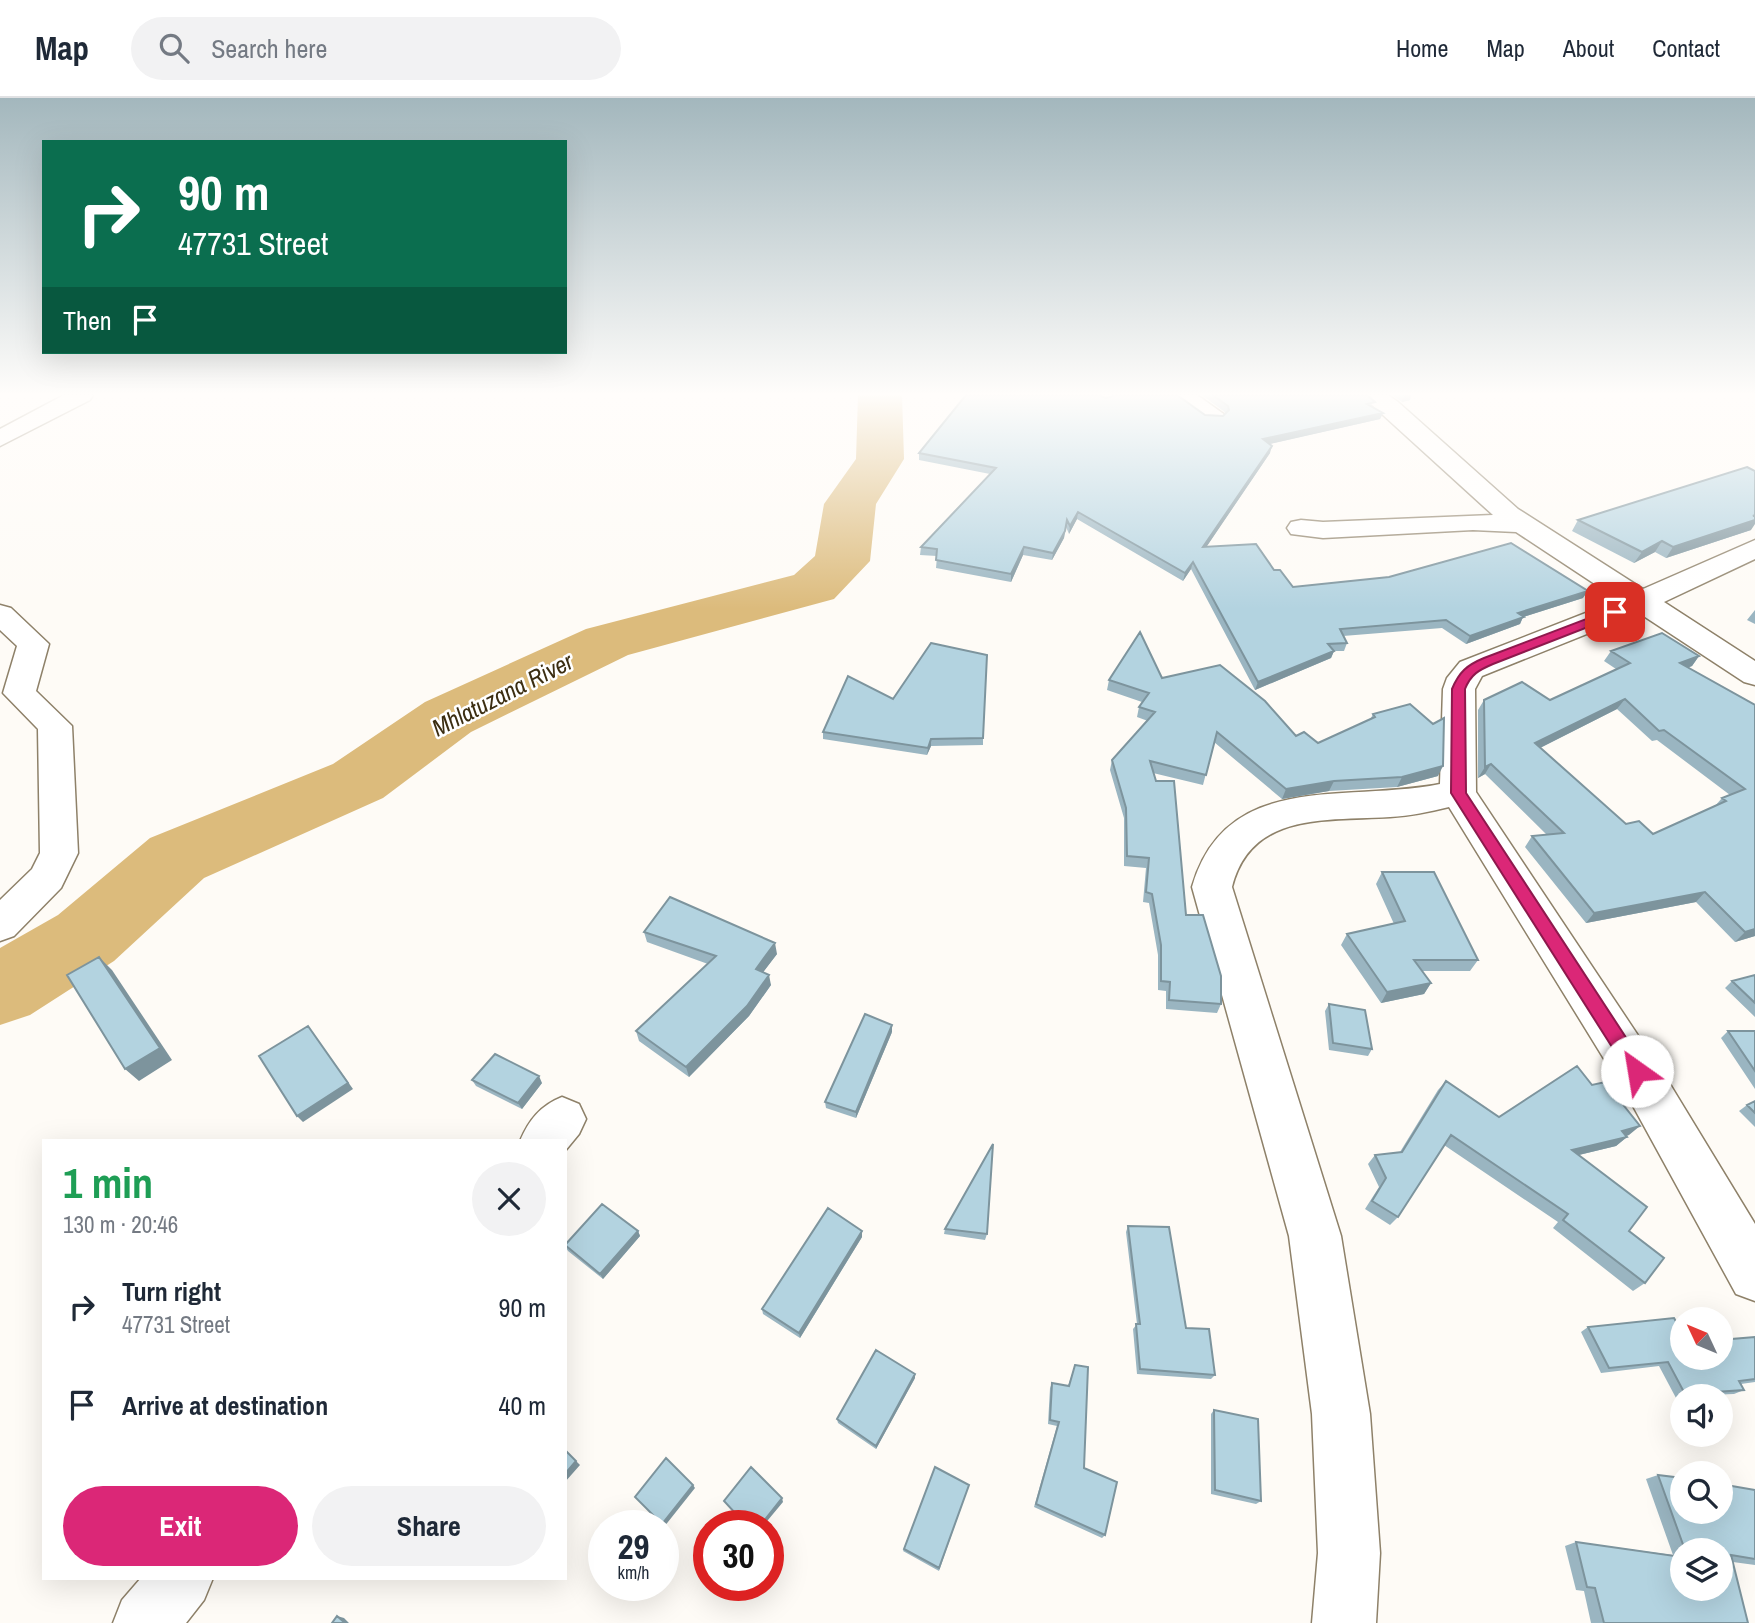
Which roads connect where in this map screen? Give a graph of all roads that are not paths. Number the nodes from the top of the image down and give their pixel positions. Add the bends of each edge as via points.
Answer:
1 (1457, 466) edge
2 (1523, 524) junction
3 (1301, 528) dead end
4 (1755, 548) edge
5 (1640, 602) junction
6 (0, 614) edge
7 (1755, 675) edge
8 (1458, 793) junction
9 (0, 925) edge
10 (1755, 1275) edge
11 (180, 1580) edge
12 (145, 1623) edge
13 (1344, 1623) edge

1 - 2 street
2 - 3 street
2 - 5 street
4 - 5 street
5 - 7 street
5 - 8 street via 1471,669 1459,689
6 - 9 street via 33,644 19,694 55,726 59,853 47,878
8 - 10 street via 1625,1049
8 - 13 street via 1262,821 1229,848 1217,866 1212,887 1315,1236 1340,1414 1349,1553
11 - 12 street

